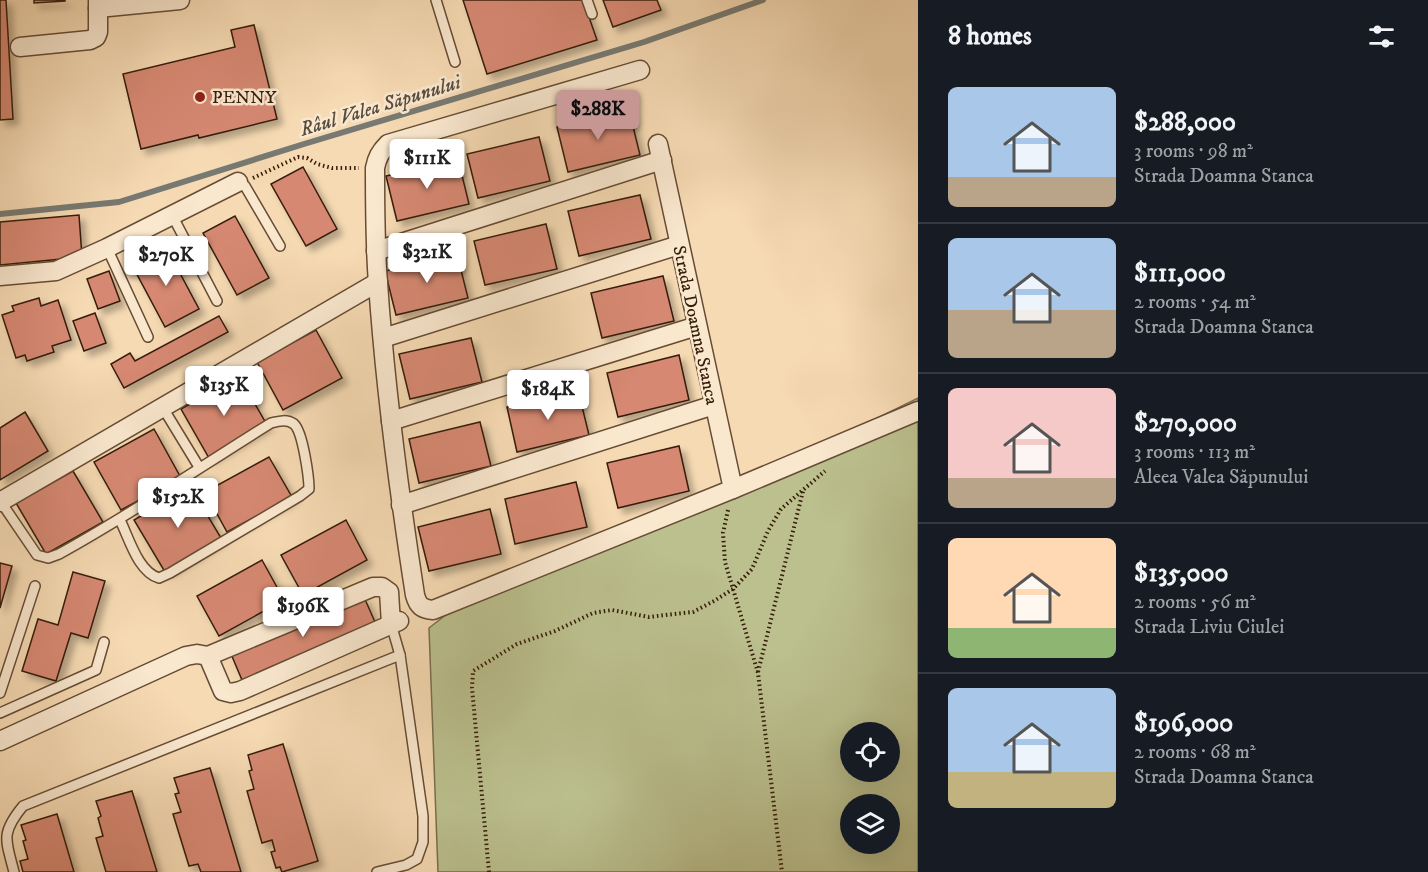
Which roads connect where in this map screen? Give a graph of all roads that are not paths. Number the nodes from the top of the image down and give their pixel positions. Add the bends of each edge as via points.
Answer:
1 (180, 0) edge
2 (436, 0) edge
3 (587, 0) edge
4 (98, 4) edge
5 (592, 14) dead end
6 (21, 47) dead end
7 (455, 62) dead end
8 (640, 70) dead end
9 (240, 183) joint
10 (172, 215) junction
11 (679, 245) junction
12 (280, 246) dead end
13 (107, 248) junction
14 (376, 251) junction
15 (0, 276) edge
16 (378, 282) junction
17 (217, 301) dead end
18 (697, 326) junction
19 (148, 337) dead end
20 (383, 338) junction
21 (714, 405) junction
22 (163, 408) junction
23 (918, 411) edge
24 (391, 421) junction
25 (199, 467) junction
26 (733, 489) junction
27 (0, 502) edge
28 (401, 505) junction
29 (120, 520) junction
30 (35, 586) dead end
31 (395, 623) junction
32 (104, 642) dead end
33 (400, 655) junction
34 (208, 656) junction
35 (0, 693) edge
36 (0, 713) edge
37 (0, 741) edge
38 (14, 872) edge
39 (377, 872) edge

1 - 4 street
2 - 7 lane
3 - 5 lane
4 - 6 street via 96,37
8 - 14 street via 388,144 375,168
9 - 10 street
9 - 12 lane
10 - 13 street
10 - 17 lane
11 - 14 street, Strada Doamna Stanca via 660,152
11 - 18 street, Strada Doamna Stanca
11 - 20 street
13 - 15 street via 56,271
13 - 19 lane
14 - 16 street
16 - 20 street
16 - 22 street
18 - 21 street, Strada Doamna Stanca
18 - 24 street
20 - 24 street
21 - 26 street, Strada Doamna Stanca
21 - 28 street
22 - 25 lane
22 - 27 street
23 - 26 street
24 - 28 street
25 - 29 lane
25 - 29 lane via 282,420 294,424 298,431 309,489 159,578 152,576 140,561
26 - 28 street via 433,610 418,603
27 - 29 lane via 37,555 48,558
30 - 35 lane
31 - 33 lane
31 - 34 street via 231,693 223,691
31 - 34 street via 389,592 373,587
32 - 36 lane via 96,670
33 - 38 lane via 23,806 5,836
33 - 39 lane via 423,816 423,842 417,859
34 - 37 street via 186,656

